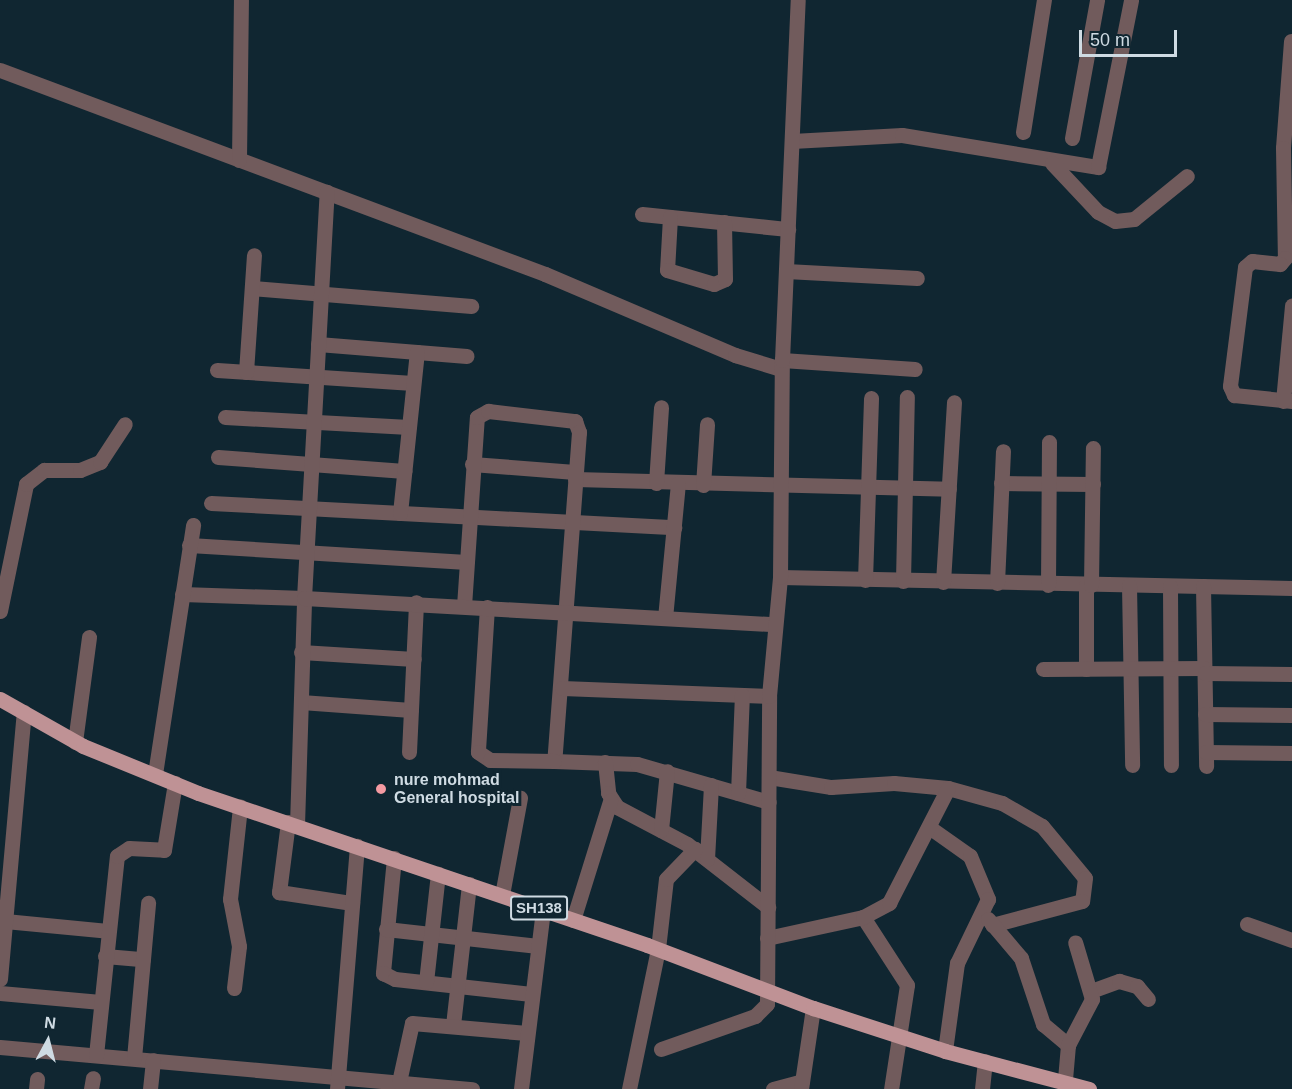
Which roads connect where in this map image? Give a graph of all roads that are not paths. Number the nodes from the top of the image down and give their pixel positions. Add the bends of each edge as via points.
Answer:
1 (241, 0) edge
2 (798, 0) edge
3 (1044, 0) edge
4 (1097, 0) edge
5 (1131, 0) edge
6 (1291, 41) edge
7 (0, 70) edge
8 (1023, 132) dead end
9 (1072, 138) dead end
10 (792, 141) junction
11 (1288, 148) edge
12 (239, 160) junction
13 (1052, 163) junction
14 (1187, 176) dead end
15 (327, 192) junction
16 (642, 214) dead end
17 (670, 217) junction
18 (724, 222) junction
19 (788, 229) junction
20 (254, 255) dead end
21 (786, 271) junction
22 (916, 278) dead end
23 (252, 288) junction
24 (321, 294) junction
25 (1292, 305) edge
26 (471, 306) dead end
27 (318, 344) junction
28 (417, 352) junction
29 (467, 356) dead end
30 (782, 365) junction
31 (915, 369) dead end
32 (217, 370) dead end
33 (246, 372) junction
34 (316, 376) junction
35 (413, 383) junction
36 (907, 397) dead end
37 (872, 398) dead end
38 (1287, 401) edge
39 (954, 402) dead end
40 (661, 406) dead end
41 (225, 417) dead end
42 (314, 422) junction
43 (125, 424) dead end
44 (707, 424) dead end
45 (409, 427) junction
46 (1049, 441) dead end
47 (1093, 448) dead end
48 (1003, 451) dead end
49 (218, 457) dead end
50 (312, 464) junction
51 (472, 464) junction
52 (404, 471) junction
53 (575, 475) junction
54 (656, 483) junction
55 (1001, 483) junction
56 (1049, 483) junction
57 (678, 484) junction
58 (1093, 484) junction
59 (702, 485) junction
60 (780, 488) junction
61 (868, 489) junction
62 (905, 489) junction
63 (949, 489) junction
64 (211, 503) dead end
65 (310, 508) junction
66 (400, 513) junction
67 (469, 517) junction
68 (570, 522) junction
69 (192, 525) dead end
70 (674, 527) junction
71 (189, 545) junction
72 (306, 552) junction
73 (466, 562) junction
74 (780, 578) junction
75 (865, 580) junction
76 (903, 581) junction
77 (943, 582) junction
78 (997, 584) junction
79 (1048, 585) junction
80 (1088, 585) junction
81 (1129, 585) junction
82 (1170, 586) junction
83 (1203, 586) junction
84 (1292, 588) edge
85 (182, 594) junction
86 (304, 598) junction
87 (416, 602) junction
88 (464, 606) junction
89 (487, 607) junction
90 (0, 611) edge
91 (563, 613) junction
92 (665, 618) junction
93 (774, 624) junction
94 (89, 637) dead end
95 (301, 652) junction
96 (414, 659) junction
97 (1131, 668) junction
98 (1172, 668) junction
99 (1043, 669) dead end
100 (1086, 669) junction
101 (1205, 671) junction
102 (1292, 674) edge
103 (562, 688) junction
104 (742, 695) junction
105 (769, 696) junction
106 (0, 699) edge
107 (301, 702) junction
108 (411, 710) junction
109 (24, 712) junction
110 (1205, 714) junction
111 (1292, 715) edge
112 (75, 742) junction
113 (409, 752) dead end
114 (1292, 753) edge
115 (554, 761) junction
116 (605, 762) junction
117 (1132, 765) dead end
118 (1172, 765) dead end
119 (667, 771) junction
120 (155, 774) junction
121 (769, 777) junction
122 (175, 783) junction
123 (711, 785) junction
124 (948, 788) junction
125 (738, 793) junction
126 (520, 798) dead end
127 (610, 801) junction
128 (769, 802) junction
129 (240, 807) junction
130 (293, 824) junction
131 (929, 827) junction
132 (662, 830) junction
133 (6, 839) edge
134 (357, 846) junction
135 (701, 854) junction
136 (394, 858) junction
137 (438, 874) junction
138 (469, 884) junction
139 (502, 895) junction
140 (148, 903) dead end
141 (352, 903) junction
142 (768, 907) junction
143 (543, 910) junction
144 (863, 917) junction
145 (573, 920) junction
146 (988, 920) junction
147 (5, 921) junction
148 (1247, 924) dead end
149 (386, 929) junction
150 (108, 931) junction
151 (432, 934) junction
152 (464, 938) junction
153 (767, 938) junction
154 (1292, 940) edge
155 (1075, 942) dead end
156 (538, 946) junction
157 (658, 949) junction
158 (105, 956) junction
159 (143, 959) junction
160 (0, 979) edge
161 (426, 982) junction
162 (458, 985) junction
163 (766, 987) junction
164 (234, 988) dead end
165 (1090, 991) junction
166 (0, 993) edge
167 (531, 994) junction
168 (1148, 999) dead end
169 (101, 1002) junction
170 (813, 1008) junction
171 (453, 1025) junction
172 (527, 1033) junction
173 (898, 1036) junction
174 (1068, 1045) junction
175 (0, 1047) edge
176 (661, 1049) dead end
177 (945, 1051) junction
178 (96, 1055) junction
179 (134, 1058) junction
180 (153, 1060) junction
181 (985, 1061) junction
182 (399, 1082) junction
183 (337, 1083) edge
184 (1065, 1083) junction
185 (376, 1084) edge
186 (801, 1085) edge
187 (150, 1089) edge
188 (472, 1089) edge
189 (521, 1089) edge
190 (629, 1089) edge
191 (773, 1089) edge
192 (891, 1089) edge
193 (982, 1089) edge
194 (1089, 1089) edge

1 - 12 street
2 - 10 street
3 - 8 street
4 - 9 street
5 - 13 street via 1102,162 1092,169
6 - 11 street
7 - 12 street
10 - 13 street via 902,135
10 - 19 street
11 - 38 street via 1285,258 1280,264 1252,261 1245,267 1230,386 1234,395
12 - 15 street
13 - 14 street via 1098,212 1115,221 1134,219
15 - 24 street
15 - 30 street
16 - 17 street
17 - 18 street
17 - 18 street via 667,270 714,284 725,279
18 - 19 street
19 - 21 street
20 - 23 street
21 - 22 street
21 - 30 street
23 - 24 street
23 - 33 street
24 - 26 street
24 - 27 street
25 - 38 street
27 - 28 street
27 - 34 street
28 - 29 street
28 - 35 street
30 - 31 street
30 - 60 street
32 - 33 street
33 - 34 street
34 - 35 street
34 - 42 street
35 - 45 street
36 - 62 street
37 - 61 street
39 - 63 street
40 - 54 street
41 - 42 street
42 - 45 street
42 - 50 street
43 - 90 street via 100,462 80,470 44,470 26,484
44 - 59 street
45 - 52 street
46 - 56 street
47 - 58 street
48 - 55 street
49 - 50 street
50 - 52 street
50 - 65 street
51 - 53 street
51 - 53 street via 475,422 488,411 575,420
51 - 67 street
52 - 66 street
53 - 54 street
53 - 68 street
54 - 57 street
55 - 56 street
55 - 78 street
56 - 58 street
56 - 79 street
57 - 59 street
57 - 70 street
58 - 80 street
59 - 60 street
60 - 61 street
60 - 74 street
61 - 62 street
61 - 75 street
62 - 63 street
62 - 76 street
63 - 77 street
64 - 65 street
65 - 66 street
65 - 72 street
66 - 67 street
67 - 68 street
67 - 73 street
68 - 70 street
68 - 91 street
69 - 71 street
70 - 92 street
71 - 72 street
71 - 85 street
72 - 73 street
72 - 86 street
73 - 88 street
74 - 75 street
74 - 93 street
75 - 76 street
76 - 77 street
77 - 78 street
78 - 79 street
79 - 80 street
80 - 81 street
80 - 100 street
81 - 82 street
81 - 97 street
82 - 83 street
82 - 98 street
83 - 84 street
83 - 101 street
85 - 86 street
85 - 120 street
86 - 87 street
86 - 95 street
87 - 88 street
87 - 96 street
88 - 89 street
89 - 91 street
89 - 115 street via 478,752 490,760
91 - 92 street
91 - 103 street
92 - 93 street
93 - 105 street
94 - 112 street
95 - 96 street
95 - 107 street
96 - 108 street
97 - 98 street
97 - 100 street
97 - 117 street
98 - 101 street
98 - 118 street
99 - 100 street
101 - 102 street
101 - 110 street
103 - 104 street
103 - 115 street
104 - 105 street
104 - 125 street
105 - 121 street
106 - 109 main road, SH138
107 - 108 street
107 - 130 street
108 - 113 street
109 - 112 main road, SH138
109 - 133 street
110 - 111 street
110 - 114 street via 1206,759
112 - 120 main road, SH138
115 - 116 street
116 - 119 street
116 - 127 street
119 - 123 street
119 - 132 street
120 - 122 main road, SH138
121 - 124 street via 831,787 894,783
121 - 128 street
122 - 129 main road, SH138
122 - 150 street via 165,850 129,848 117,856
123 - 125 street
123 - 135 street
124 - 131 street
124 - 146 street via 1002,803 1042,826 1085,878 1082,901 1074,906
125 - 128 street
126 - 139 street
127 - 132 street
127 - 145 street
128 - 142 street
129 - 130 main road, SH138
129 - 164 street via 231,899 239,946
130 - 134 main road, SH138
130 - 141 street via 279,892
131 - 144 street via 889,903
131 - 146 street via 970,856 986,888
132 - 135 street
133 - 147 street
134 - 136 main road, SH138
134 - 141 street
135 - 142 street
135 - 157 street via 666,879
136 - 137 main road, SH138
136 - 149 street
137 - 138 main road, SH138
137 - 151 street
138 - 139 main road, SH138
138 - 152 street
139 - 143 main road, SH138
140 - 159 street
141 - 183 street
142 - 153 street
143 - 145 main road, SH138
143 - 156 street
144 - 153 street
144 - 173 street via 905,978
145 - 157 main road, SH138
146 - 174 street via 1021,958 1043,1024
146 - 177 street via 957,963
147 - 150 street
147 - 160 street
148 - 154 street
149 - 151 street
149 - 161 street via 383,973
150 - 158 street
151 - 152 street
151 - 161 street
152 - 156 street
152 - 162 street
153 - 163 street
155 - 165 street
156 - 167 street
157 - 163 main road, SH138
157 - 190 street
158 - 159 street
158 - 169 street
159 - 179 street
161 - 162 street
162 - 167 street
162 - 171 street
163 - 170 main road, SH138
163 - 176 street via 763,1012
165 - 168 street via 1119,981 1137,986
165 - 174 street via 1090,1008
166 - 169 street
167 - 172 street
169 - 178 street
170 - 173 main road, SH138
170 - 186 street
171 - 172 street
171 - 182 street via 417,1022 406,1029
172 - 189 street
173 - 177 main road, SH138
173 - 192 street
174 - 184 street
175 - 178 street
177 - 181 main road, SH138
178 - 179 street
179 - 180 street
180 - 183 street
180 - 187 street
181 - 184 main road, SH138
181 - 193 street
182 - 185 street
182 - 188 street
183 - 185 street
184 - 194 main road, SH138
186 - 191 street

